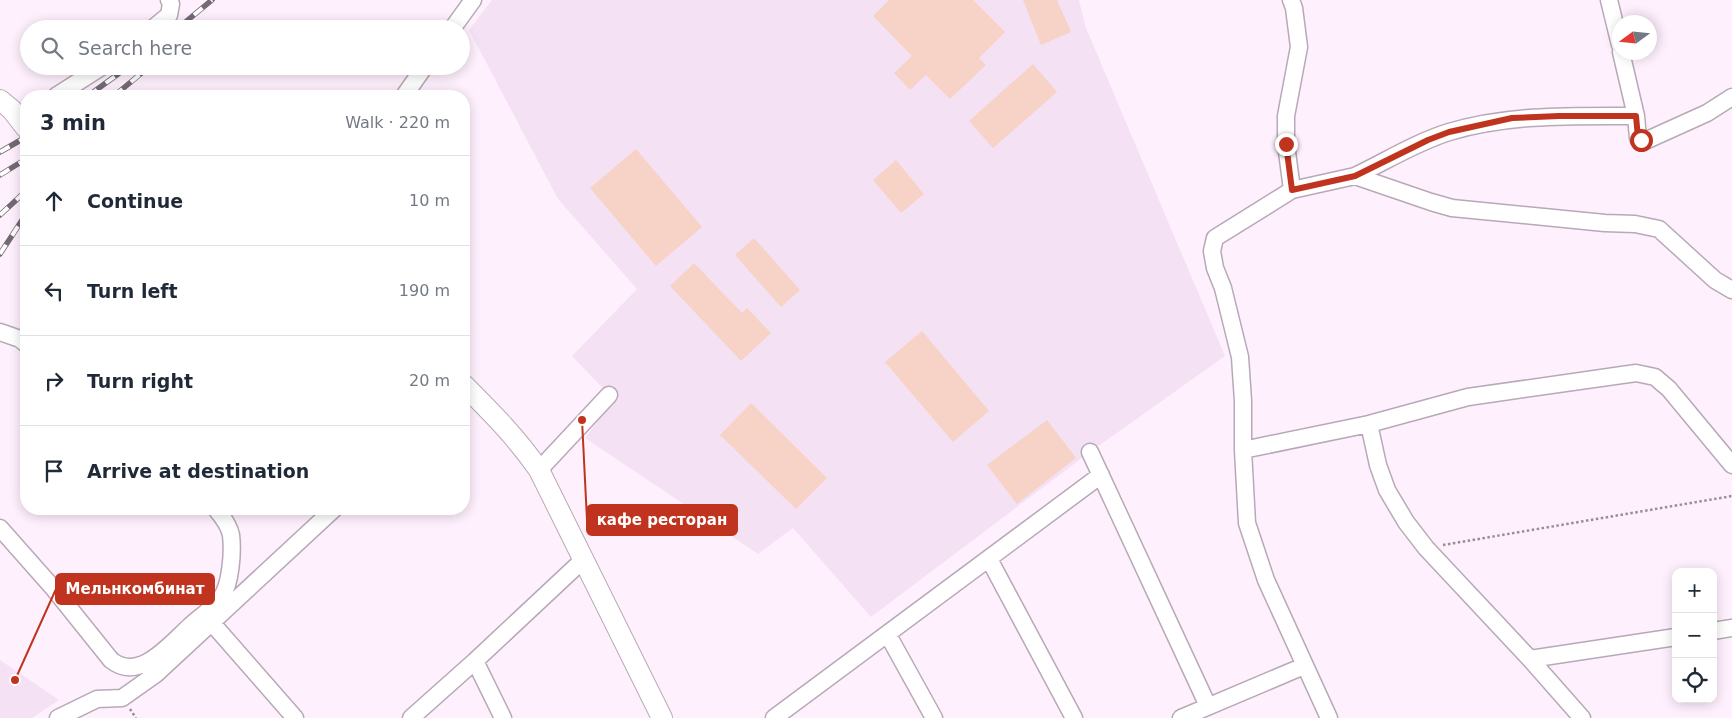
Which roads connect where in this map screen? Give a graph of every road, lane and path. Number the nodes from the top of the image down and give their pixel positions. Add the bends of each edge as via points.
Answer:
1 (169, 0) edge
2 (472, 0) edge
3 (1292, 0) edge
4 (1609, 0) edge
5 (1613, 15) edge
6 (163, 20) edge
7 (458, 20) edge
8 (1623, 60) edge
9 (89, 75) edge
10 (419, 75) edge
11 (65, 90) edge
12 (408, 90) edge
13 (1732, 97) edge
14 (13, 105) edge
15 (1636, 116) junction
16 (20, 117) edge
17 (1355, 176) junction
18 (1292, 190) junction
19 (1732, 290) edge
20 (0, 332) edge
21 (20, 339) edge
22 (470, 391) edge
23 (609, 395) dead end
24 (1369, 424) junction
25 (1242, 450) junction
26 (1090, 452) dead end
27 (1732, 465) edge
28 (538, 470) junction
29 (1101, 475) junction
30 (1732, 496) edge
31 (221, 515) edge
32 (327, 515) edge
33 (0, 528) edge
34 (1426, 548) junction
35 (584, 559) junction
36 (989, 559) junction
37 (211, 622) junction
38 (1732, 628) edge
39 (1717, 630) edge
40 (888, 635) junction
41 (1672, 637) edge
42 (1530, 659) junction
43 (475, 661) junction
44 (1304, 666) junction
45 (1208, 706) junction
46 (58, 718) edge
47 (295, 718) edge
48 (411, 718) edge
49 (503, 718) edge
50 (662, 718) edge
51 (774, 718) edge
52 (934, 718) edge
53 (1074, 718) edge
54 (1181, 718) edge
55 (1329, 718) edge
56 (1582, 718) edge

1 - 6 street via 169,15
2 - 7 street
3 - 18 street via 1298,47 1286,116
4 - 5 street
8 - 15 street
9 - 11 street
10 - 12 street
13 - 15 street via 1707,113 1645,141 1638,138
14 - 16 main road
15 - 17 street via 1512,118 1449,132
17 - 18 street
17 - 19 street via 1452,208 1653,227
18 - 25 street via 1215,238 1212,251 1240,357
20 - 21 street
22 - 28 main road via 500,420
23 - 28 street
24 - 25 street
24 - 27 street via 1468,397 1636,373 1655,377 1669,389
24 - 34 street via 1387,490
25 - 44 street via 1247,524 1266,580
26 - 29 street
28 - 35 main road
29 - 36 street
29 - 45 street
30 - 34 path
31 - 33 street via 230,534 231,551 229,579 221,598 152,660 137,667 118,666 111,660
32 - 37 street
34 - 42 street
35 - 43 street
35 - 50 main road
36 - 40 street
36 - 53 street
37 - 46 street via 167,665 122,698 97,699
37 - 47 street
38 - 39 street
40 - 51 street
40 - 52 street
41 - 42 street
42 - 56 street
43 - 48 street
43 - 49 street
44 - 45 street
44 - 55 street
45 - 54 street

